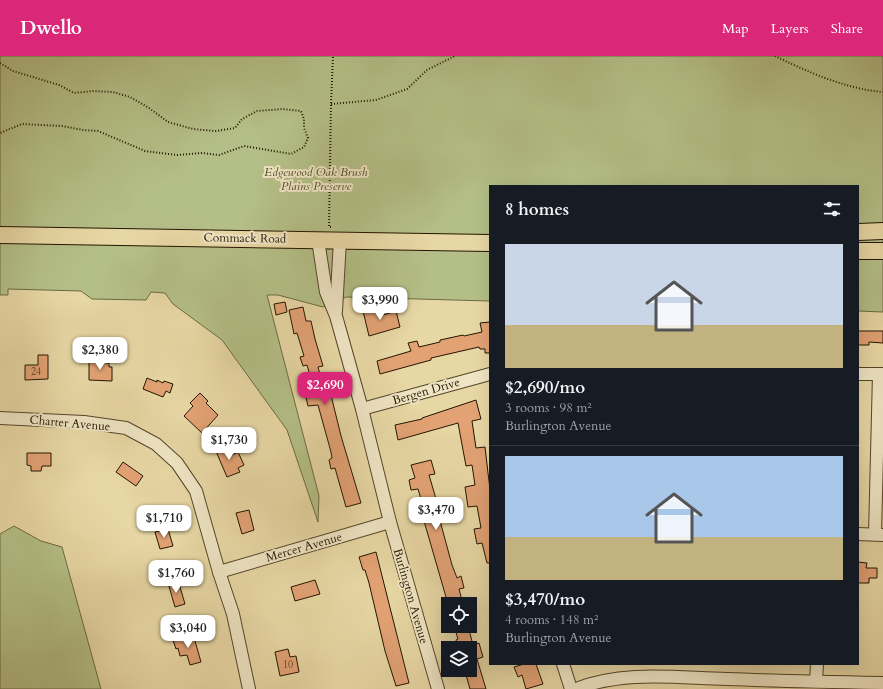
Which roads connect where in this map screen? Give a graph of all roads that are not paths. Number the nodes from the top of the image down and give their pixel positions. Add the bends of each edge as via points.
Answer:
1 (883, 231) edge
2 (859, 232) edge
3 (338, 233) junction
4 (0, 235) edge
5 (318, 240) junction
6 (489, 243) edge
7 (859, 251) edge
8 (883, 251) edge
9 (336, 316) junction
10 (489, 374) edge
11 (859, 374) edge
12 (881, 374) edge
13 (362, 410) junction
14 (0, 418) edge
15 (390, 522) junction
16 (859, 534) edge
17 (879, 534) edge
18 (219, 572) junction
19 (563, 665) edge
20 (817, 665) edge
21 (816, 681) junction
22 (883, 682) edge
23 (249, 689) edge
24 (438, 689) edge
25 (571, 689) edge
26 (576, 689) edge

1 - 2 main road
3 - 5 main road, Commack Road
3 - 6 main road, Commack Road
3 - 9 street, Burlington Avenue
4 - 5 main road, Commack Road
5 - 9 street, Burlington Avenue via 326,292
7 - 8 main road
9 - 13 street, Burlington Avenue
10 - 13 street, Bergen Drive
11 - 12 street
12 - 17 street
13 - 15 street, Burlington Avenue
14 - 18 street, Charter Avenue via 84,422 126,428 156,444 178,463 196,491
15 - 18 street, Mercer Avenue
15 - 24 street, Burlington Avenue
16 - 17 street
18 - 23 street, Charter Avenue via 233,614
19 - 25 street
20 - 21 street
21 - 22 street
21 - 26 street via 652,676 622,677

